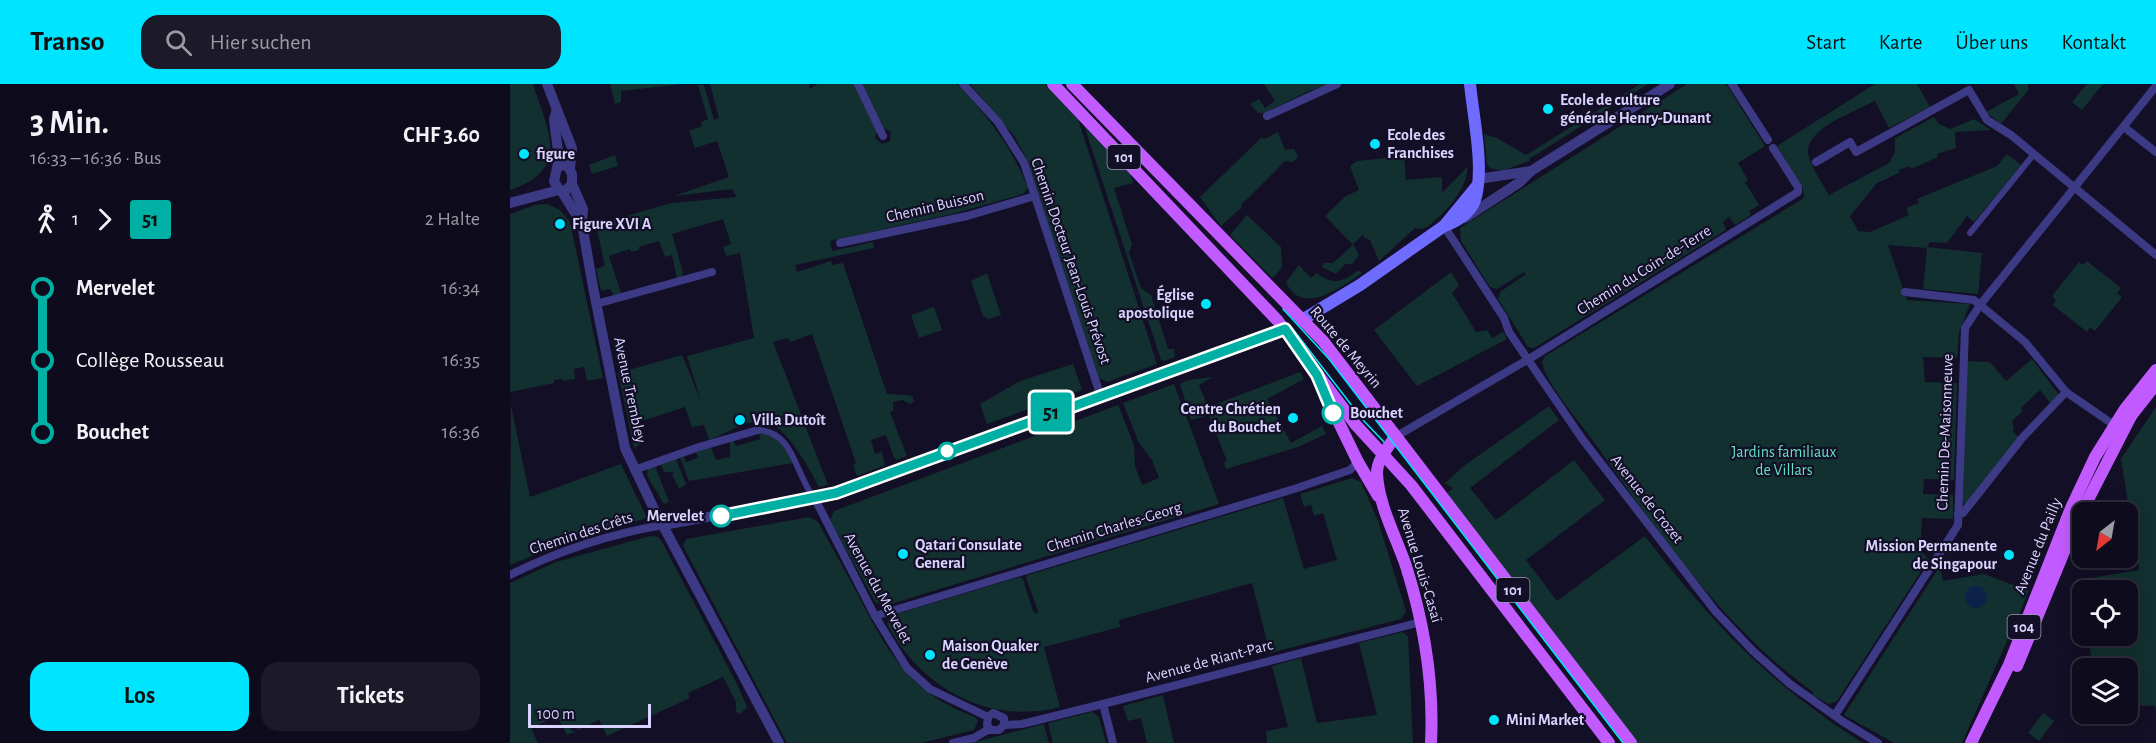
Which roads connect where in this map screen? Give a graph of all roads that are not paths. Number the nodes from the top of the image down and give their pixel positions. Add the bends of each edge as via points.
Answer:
1 (547, 84) edge
2 (858, 84) edge
3 (963, 84) edge
4 (1053, 84) edge
5 (1072, 84) edge
6 (1337, 84) edge
7 (1470, 84) edge
8 (1670, 84) edge
9 (1732, 84) edge
10 (2156, 86) edge
11 (556, 112) junction
12 (1267, 116) dead end
13 (2124, 127) junction
14 (883, 135) dead end
15 (2156, 152) edge
16 (2034, 154) junction
17 (1816, 162) dead end
18 (559, 165) junction
19 (570, 168) junction
20 (1531, 171) junction
21 (553, 176) junction
22 (1477, 183) junction
23 (572, 184) junction
24 (2075, 188) junction
25 (561, 191) junction
26 (529, 196) junction
27 (1035, 196) junction
28 (1494, 198) junction
29 (510, 203) edge
30 (1459, 220) junction
31 (582, 224) junction
32 (1444, 226) junction
33 (1970, 232) dead end
34 (840, 243) dead end
35 (2156, 255) edge
36 (712, 272) dead end
37 (1905, 292) dead end
38 (596, 304) junction
39 (1980, 305) junction
40 (1302, 320) junction
41 (1285, 329) junction
42 (1529, 359) junction
43 (2156, 370) edge
44 (1317, 375) junction
45 (2156, 384) edge
46 (2066, 392) junction
47 (1100, 394) junction
48 (2156, 396) edge
49 (2131, 416) junction
50 (2114, 425) junction
51 (758, 430) joint
52 (1395, 436) junction
53 (1385, 452) junction
54 (1358, 462) junction
55 (634, 471) junction
56 (2093, 488) junction
57 (2078, 494) junction
58 (815, 499) junction
59 (1384, 505) junction
60 (1958, 514) junction
61 (663, 525) junction
62 (510, 575) edge
63 (875, 616) junction
64 (1421, 622) junction
65 (1103, 704) junction
66 (1835, 715) junction
67 (988, 717) junction
68 (1004, 726) junction
69 (989, 729) junction
70 (1605, 740) edge
71 (779, 743) edge
72 (952, 743) edge
73 (1113, 743) edge
74 (1431, 743) edge
75 (1631, 743) edge
76 (1878, 743) edge
77 (1971, 743) edge
78 (1980, 743) edge

1 - 11 street
2 - 14 street
3 - 27 street, Chemin Docteur Jean-Louis Prévost via 1011,139
4 - 41 main road, 101
5 - 40 main road, Route de Meyrin / 101
6 - 12 street
7 - 22 main road
8 - 20 street
9 - 42 street, Chemin du Coin-de-Terre via 1798,192
10 - 13 street, Chemin De-Maisonneuve
11 - 18 street
11 - 19 street, Avenue Trembley via 572,148
13 - 15 street
13 - 24 street, Chemin De-Maisonneuve
16 - 17 street via 1987,120 1969,90 1856,152 1850,142
16 - 24 street
16 - 33 street
18 - 19 street
18 - 21 street
19 - 23 street, Avenue Trembley
20 - 22 street
20 - 28 street
21 - 25 street, Avenue Trembley
21 - 26 street
22 - 28 street
22 - 30 main road via 1475,200
22 - 32 main road
23 - 25 street
23 - 31 street, Avenue Trembley via 583,209
24 - 35 street
24 - 39 street, Chemin De-Maisonneuve
25 - 26 street
25 - 31 street, Avenue Trembley
26 - 29 street
27 - 34 street, Chemin Buisson via 967,216
27 - 47 street, Chemin Docteur Jean-Louis Prévost
28 - 30 street
30 - 32 main road
31 - 38 street, Avenue Trembley
32 - 40 main road
32 - 42 street, Avenue de Crozet
36 - 38 street
37 - 39 street via 1969,298
38 - 55 street, Avenue Trembley via 625,448
39 - 46 street via 2025,342
39 - 60 street, Chemin De-Maisonneuve via 1965,327 1963,339
40 - 41 main road
40 - 52 main road, Route de Meyrin / 101 via 1331,351
41 - 44 main road, 101
41 - 47 street
42 - 52 street, Chemin du Coin-de-Terre
42 - 66 street, Avenue de Crozet via 1582,440 1716,612 1790,684
43 - 50 main road, Avenue du Pailly / 104
44 - 53 main road, 101 via 1355,424
44 - 54 main road, Avenue Louis-Casaï
45 - 49 main road, 104
46 - 50 street
46 - 60 street via 2022,437 1963,513
47 - 58 street
48 - 56 main road, Avenue du Pailly / 104
49 - 56 main road, Avenue du Pailly / 104
49 - 57 main road, Avenue du Pailly / 104
50 - 57 main road, Avenue du Pailly / 104
51 - 55 street
51 - 58 street via 776,434 785,442
52 - 53 main road
52 - 75 main road, Route de Meyrin / 101
53 - 59 main road, Avenue Louis-Casaï via 1377,472
53 - 70 main road, 101
54 - 59 main road, Avenue Louis-Casaï
54 - 63 street, Chemin Charles-Georg via 1350,470 1293,489
55 - 61 street, Avenue Trembley
56 - 78 main road, Avenue du Pailly / 104
57 - 77 main road, Avenue du Pailly / 104 via 2009,665
58 - 61 street
58 - 63 street, Avenue du Mervelet
59 - 64 main road, Avenue Louis-Casaï
60 - 66 street, Chemin De-Maisonneuve via 1954,534
61 - 62 street, Chemin des Crêts via 569,550
61 - 71 street, Avenue Trembley
63 - 67 street, Avenue du Mervelet via 907,668 930,689
64 - 65 street, Avenue de Riant-Parc
64 - 74 main road, Avenue Louis-Casaï via 1430,686
65 - 68 street, Avenue de Riant-Parc
65 - 73 street
66 - 76 street, Avenue de Crozet
67 - 68 street via 1000,714
67 - 69 street
68 - 69 street via 996,731
69 - 72 street via 974,738

